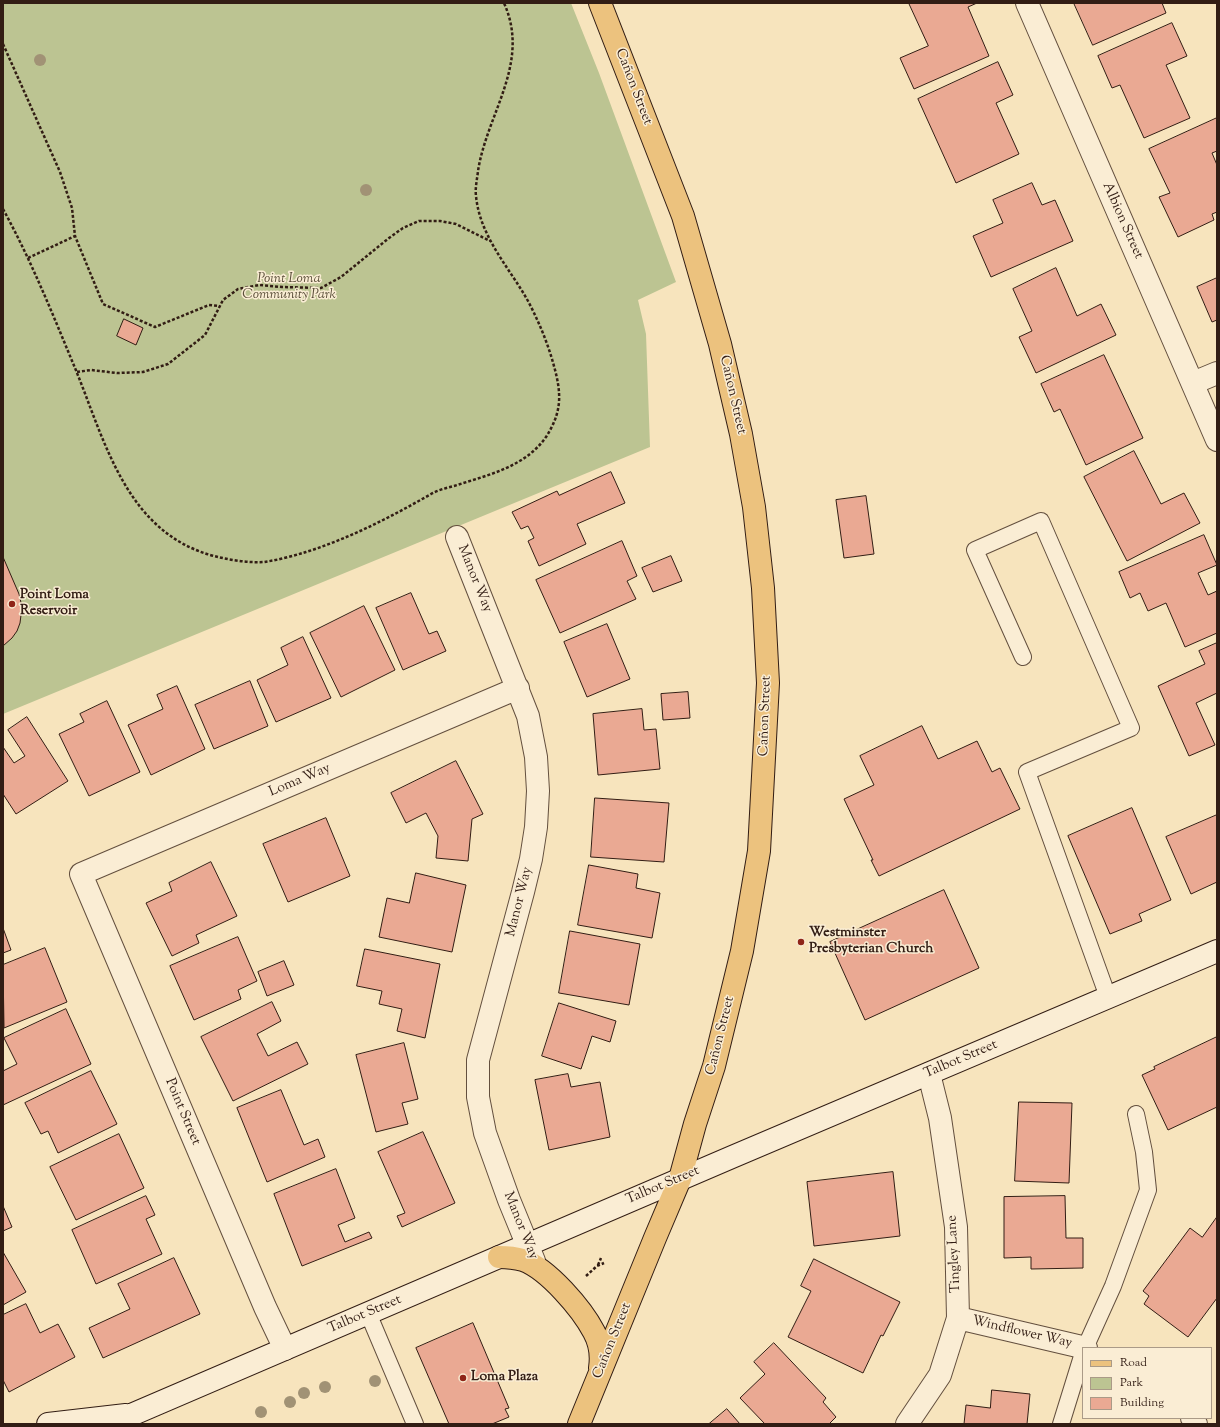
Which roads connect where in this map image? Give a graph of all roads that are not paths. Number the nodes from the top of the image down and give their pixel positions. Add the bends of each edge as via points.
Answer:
1 (600, 3) edge
2 (1027, 3) edge
3 (1217, 373) edge
4 (1193, 383) junction
5 (1217, 440) edge
6 (458, 537) dead end
7 (1023, 658) dead end
8 (518, 688) junction
9 (81, 874) joint
10 (1217, 951) edge
11 (1108, 997) junction
12 (929, 1074) junction
13 (1136, 1114) dead end
14 (680, 1179) junction
15 (528, 1245) junction
16 (499, 1257) junction
17 (537, 1268) junction
18 (368, 1313) junction
19 (958, 1318) junction
20 (1082, 1347) edge
21 (1085, 1347) edge
22 (285, 1349) junction
23 (1082, 1356) edge
24 (599, 1375) junction
25 (131, 1415) junction
26 (48, 1424) edge
27 (110, 1424) edge
28 (415, 1424) edge
29 (579, 1424) edge
30 (907, 1424) edge
31 (1061, 1424) edge

1 - 14 main road, Cañon Street via 683,216 718,336 741,434 754,507 763,588 768,683 759,851 742,951 714,1066
2 - 4 street, Albion Street
3 - 4 street
4 - 5 street, Albion Street
6 - 8 street, Manor Way
7 - 11 lane via 975,550 1041,521 1131,728 1027,772
8 - 9 street, Loma Way
8 - 15 street, Manor Way via 528,716 536,757 536,827 524,892 478,1060 478,1097 485,1133
9 - 22 street, Point Street
10 - 11 street, Talbot Street
11 - 12 street, Talbot Street
12 - 14 street, Talbot Street
12 - 19 street, Tingley Lane via 940,1118 956,1227
13 - 21 lane via 1148,1190 1113,1286
14 - 15 street, Talbot Street
14 - 24 main road, Cañon Street
15 - 16 street, Talbot Street
15 - 17 street, Manor Way
16 - 17 main road via 524,1261
16 - 18 street, Talbot Street
17 - 24 main road via 562,1289 594,1332 601,1357
18 - 22 street, Talbot Street
18 - 28 lane
19 - 20 street, Windflower Way
19 - 30 street, Tingley Lane via 940,1375
22 - 25 street, Talbot Street
23 - 31 lane
24 - 29 main road, Cañon Street
25 - 26 street
25 - 27 street, Talbot Street

